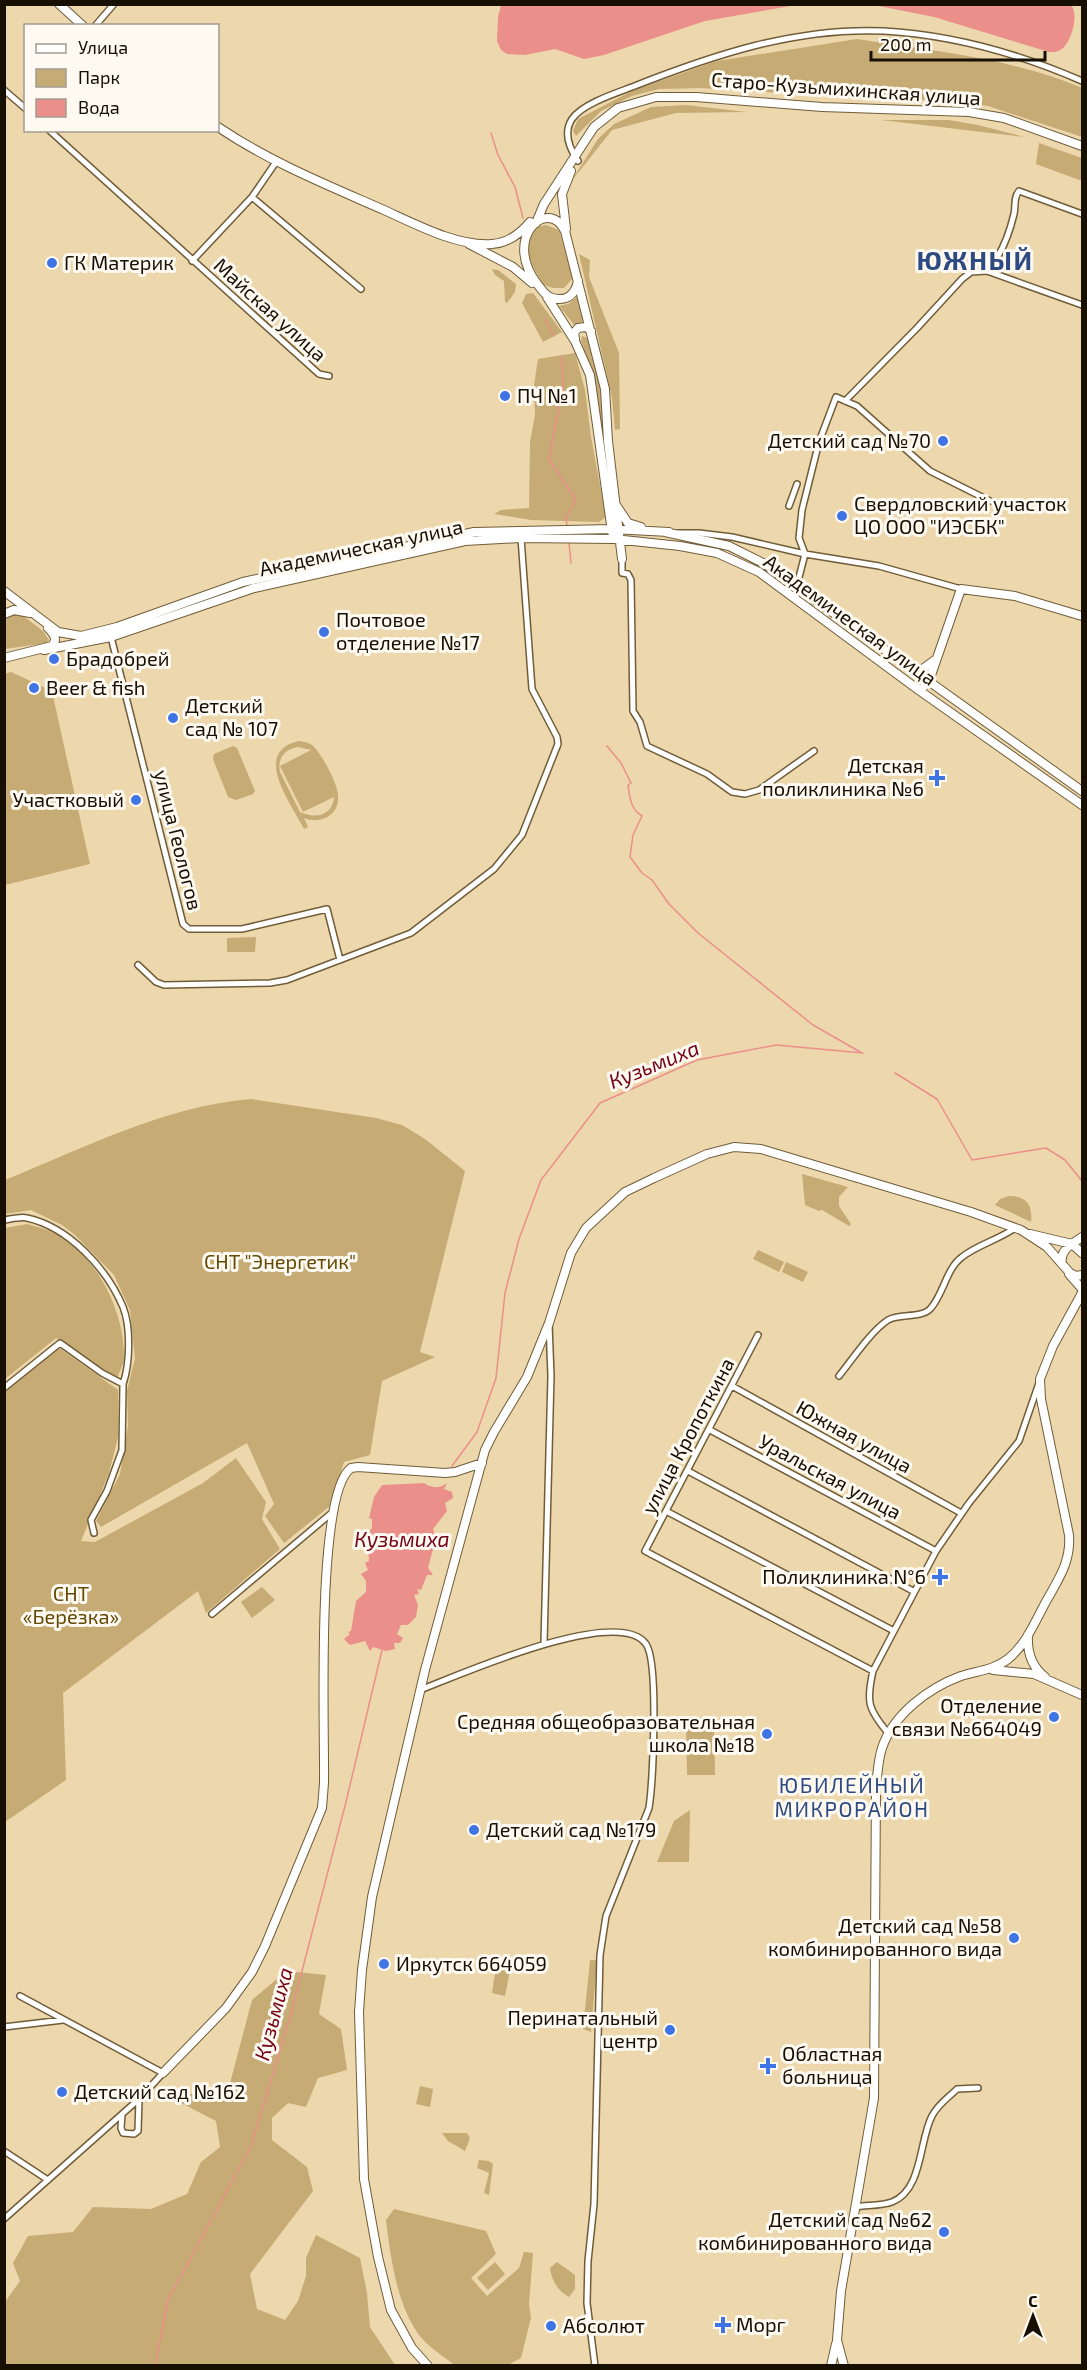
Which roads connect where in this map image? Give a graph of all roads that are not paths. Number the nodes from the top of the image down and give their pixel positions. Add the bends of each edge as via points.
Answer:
1 (59, 4) edge
2 (114, 4) edge
3 (81, 24) edge
4 (97, 24) edge
5 (1083, 81) edge
6 (4, 90) edge
7 (24, 108) edge
8 (219, 128) edge
9 (51, 132) edge
10 (1083, 146) edge
11 (574, 160) junction
12 (276, 162) junction
13 (252, 197) junction
14 (544, 204) junction
15 (1083, 214) edge
16 (536, 223) junction
17 (528, 232) junction
18 (567, 235) junction
19 (462, 241) junction
20 (480, 244) junction
21 (192, 261) junction
22 (987, 271) junction
23 (578, 281) junction
24 (361, 289) dead end
25 (545, 294) junction
26 (1083, 305) edge
27 (591, 332) junction
28 (575, 341) junction
29 (329, 376) dead end
30 (845, 401) junction
31 (797, 484) dead end
32 (990, 501) dead end
33 (616, 506) junction
34 (789, 506) dead end
35 (615, 529) junction
36 (669, 532) junction
37 (567, 534) junction
38 (521, 538) junction
39 (617, 539) junction
40 (805, 554) junction
41 (622, 559) joint
42 (797, 585) junction
43 (962, 589) junction
44 (4, 591) edge
45 (4, 614) edge
46 (1083, 616) edge
47 (42, 621) junction
48 (111, 637) junction
49 (44, 650) junction
50 (5, 657) edge
51 (935, 660) junction
52 (917, 673) junction
53 (929, 681) junction
54 (920, 691) junction
55 (950, 696) junction
56 (940, 705) junction
57 (814, 751) dead end
58 (1083, 791) edge
59 (1083, 805) edge
60 (340, 960) junction
61 (138, 965) dead end
62 (4, 1220) edge
63 (1015, 1228) junction
64 (1029, 1234) junction
65 (1083, 1237) edge
66 (1058, 1241) junction
67 (1068, 1247) junction
68 (1081, 1252) edge
69 (1065, 1268) junction
70 (1083, 1275) edge
71 (1083, 1291) edge
72 (549, 1323) junction
73 (758, 1335) dead end
74 (839, 1376) dead end
75 (1040, 1379) junction
76 (123, 1384) junction
77 (732, 1386) junction
78 (4, 1388) edge
79 (710, 1430) junction
80 (482, 1463) junction
81 (688, 1471) junction
82 (334, 1511) junction
83 (666, 1511) junction
84 (961, 1513) junction
85 (94, 1533) dead end
86 (936, 1551) junction
87 (913, 1591) junction
88 (212, 1614) dead end
89 (894, 1631) junction
90 (1028, 1635) junction
91 (544, 1643) junction
92 (985, 1670) junction
93 (873, 1671) junction
94 (1049, 1679) junction
95 (420, 1690) junction
96 (1083, 1695) edge
97 (888, 1733) junction
98 (20, 1996) dead end
99 (65, 2020) junction
100 (4, 2027) edge
101 (164, 2073) junction
102 (978, 2088) dead end
103 (139, 2099) junction
104 (122, 2115) junction
105 (4, 2151) edge
106 (48, 2180) junction
107 (855, 2206) junction
108 (4, 2219) edge
109 (837, 2340) junction
110 (428, 2366) edge
111 (595, 2366) edge
112 (831, 2366) edge
113 (844, 2366) edge

1 - 3 main road
2 - 4 street
5 - 11 street via 1003,52 929,36 881,31 811,35 704,59 600,100 578,112 570,123 567,140
6 - 7 street
8 - 12 main road, Старо-Кузьмихинская улица
9 - 21 street, Майская улица
10 - 11 main road, Старо-Кузьмихинская улица via 1010,120 969,112 675,96 631,103 606,116 591,131
11 - 14 main road, Старо-Кузьмихинская улица
11 - 18 main road, Старо-Кузьмихинская улица via 563,191
12 - 13 street, Майская улица
12 - 19 main road, Старо-Кузьмихинская улица
13 - 21 street, Майская улица
13 - 24 street
14 - 16 main road, Старо-Кузьмихинская улица
14 - 20 main road, Старо-Кузьмихинская улица via 512,238
15 - 22 street via 1019,191 998,258
16 - 17 main road
16 - 18 main road via 545,218 555,219
17 - 20 main road via 519,241 504,246
17 - 25 main road via 524,260
18 - 23 main road
19 - 20 main road, Старо-Кузьмихинская улица
19 - 25 main road via 513,267
21 - 29 street, Майская улица via 319,374
22 - 26 street
22 - 30 street via 970,272 954,286
23 - 25 main road via 567,298
23 - 27 main road
25 - 28 main road
27 - 28 main road via 588,327 578,328
27 - 33 main road via 605,388
28 - 35 main road via 593,386
30 - 32 street via 857,406 930,471
30 - 40 street via 836,397 808,480 798,526
31 - 34 street
33 - 35 main road
33 - 36 main road via 634,526
35 - 36 main road
35 - 37 main road
35 - 39 main road
36 - 40 street via 732,537
36 - 42 main road via 729,546
37 - 38 main road, Академическая улица
37 - 39 main road, Академическая улица
37 - 47 main road via 501,530 449,536 243,582 81,636 58,632
38 - 48 main road, Академическая улица via 465,541 289,579
38 - 60 street via 532,689 558,744 526,829 494,869 411,933
39 - 41 main road
39 - 54 main road, Академическая улица via 703,550 742,563 792,594
40 - 42 street
40 - 43 street via 879,566
41 - 57 street via 622,573 631,580 633,711 647,746 707,774 732,792 745,794 759,790
42 - 52 main road
43 - 46 main road via 1015,596
43 - 51 main road
44 - 47 main road
45 - 47 main road via 21,610
47 - 49 main road via 55,640
48 - 49 main road, Академическая улица
48 - 60 street, улица Геологов via 183,924 189,930 242,929 327,909
49 - 50 main road, Академическая улица
51 - 52 main road
51 - 53 main road
52 - 53 main road
53 - 54 main road
53 - 55 main road
54 - 56 main road, Академическая улица
55 - 56 main road
55 - 58 main road
56 - 59 main road, Академическая улица
60 - 61 street via 266,984 164,985
62 - 76 street via 26,1217 70,1236 93,1261 124,1309 129,1358
63 - 64 main road
63 - 72 main road via 761,1149 734,1147 707,1154 625,1192 600,1214 586,1228 572,1253
63 - 74 street via 960,1258 930,1309 889,1319
64 - 66 main road
64 - 69 main road
65 - 66 main road
65 - 67 main road
66 - 67 main road
67 - 68 main road
67 - 69 main road via 1061,1258
69 - 70 main road via 1074,1276
69 - 71 main road
71 - 75 main road
72 - 80 main road via 527,1377 494,1432
72 - 91 street
73 - 77 street, улица Кропоткина
75 - 84 street via 1019,1441
75 - 90 main road via 1070,1545 1064,1571
76 - 78 street via 60,1343
76 - 85 street via 122,1450 91,1520
77 - 79 street, улица Кропоткина
77 - 84 street, Южная улица
79 - 81 street, улица Кропоткина
79 - 86 street, Уральская улица
80 - 82 main road via 445,1473 351,1468 343,1478
80 - 95 main road
81 - 83 street, улица Кропоткина
81 - 87 street
82 - 88 street
82 - 101 main road via 326,1570 322,1808 252,1972 226,2008
83 - 89 street
83 - 93 street, улица Кропоткина via 645,1551
84 - 86 street
86 - 87 street
87 - 89 street
89 - 93 street
90 - 92 main road via 1008,1659
90 - 94 main road via 1033,1663
91 - 95 street
91 - 111 street via 594,1633 630,1635 647,1645 652,1669 653,1774 649,1808 606,1916 600,1955 594,2204 587,2303
92 - 94 main road via 1017,1671
92 - 97 main road via 931,1691 912,1705
93 - 97 street via 868,1692 871,1710
94 - 96 main road
95 - 110 main road via 372,1898 359,2012 364,2179 378,2257 391,2310 412,2348
97 - 107 main road via 876,1785 873,2111
98 - 99 street
99 - 100 street
99 - 101 street
101 - 103 street
102 - 107 street via 957,2089 938,2106 927,2129 918,2170 904,2193 888,2203
103 - 104 street
103 - 104 street via 138,2131 123,2133
104 - 106 street
105 - 106 street
106 - 108 street
107 - 109 main road
109 - 112 main road
109 - 113 main road

